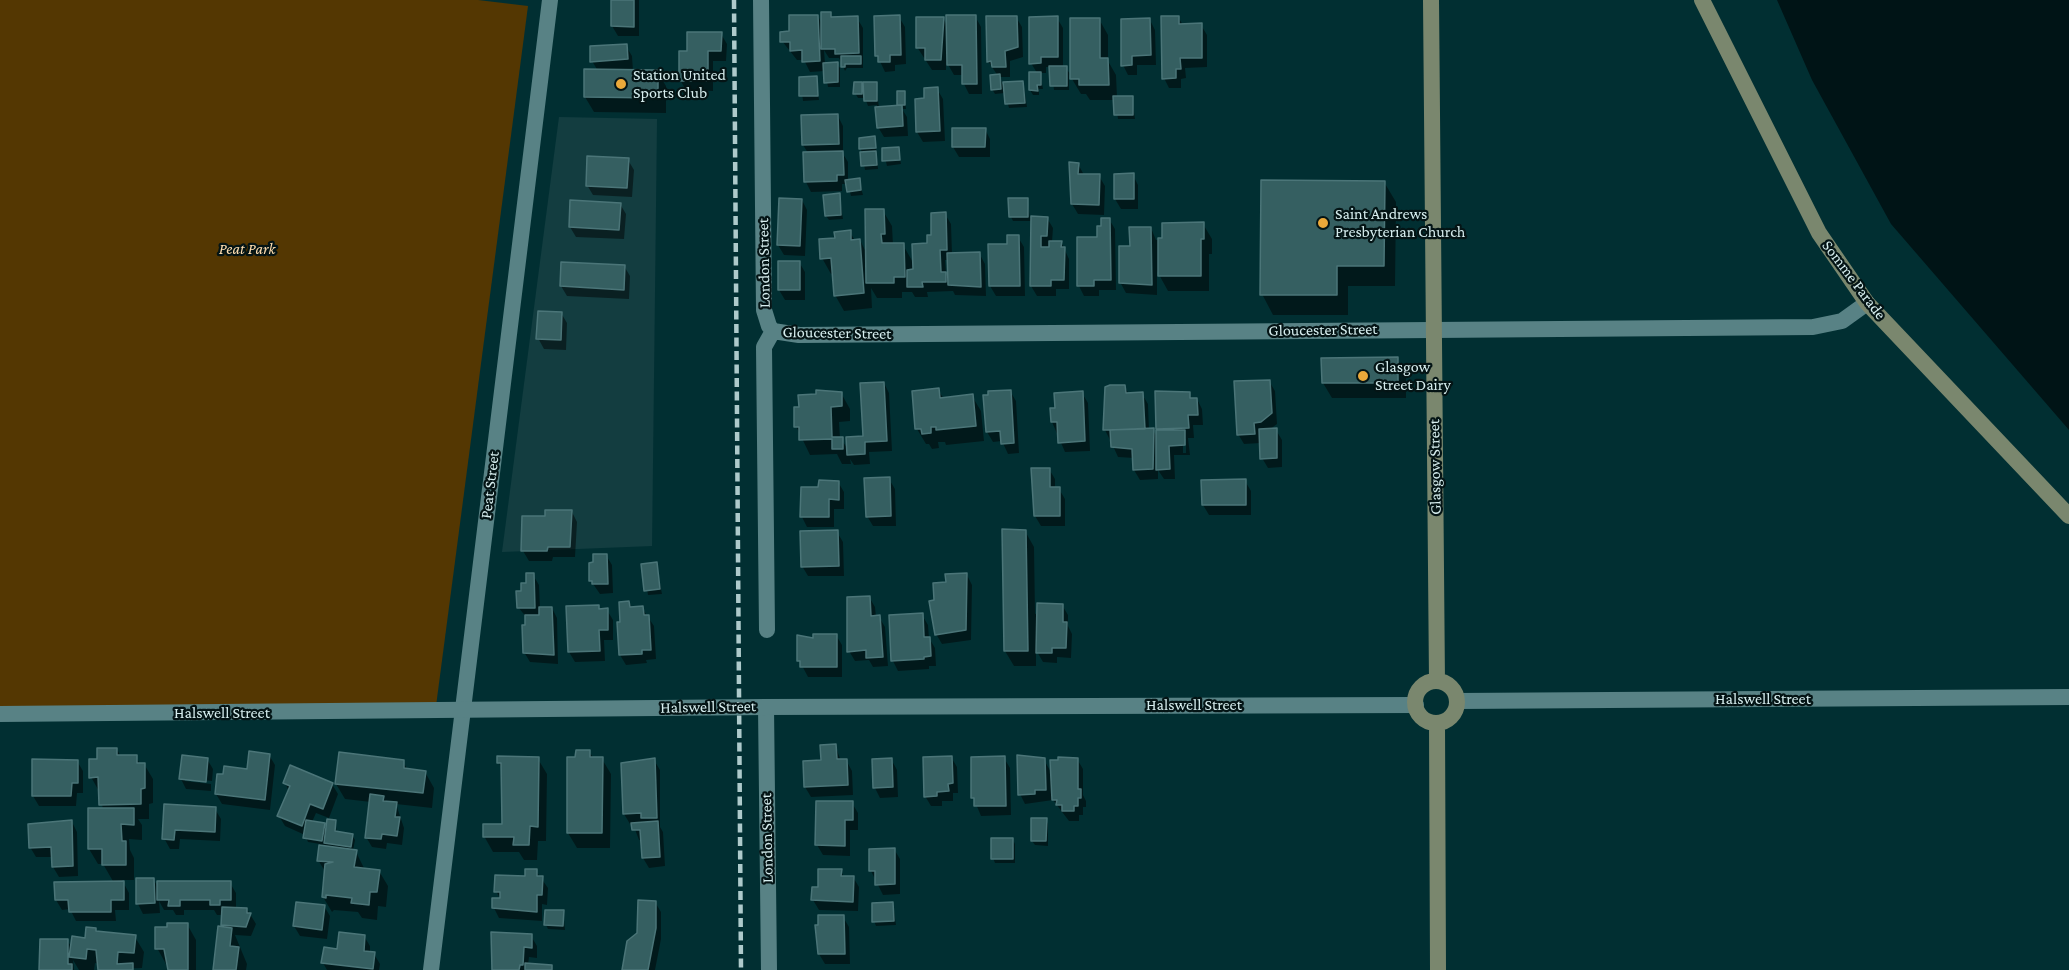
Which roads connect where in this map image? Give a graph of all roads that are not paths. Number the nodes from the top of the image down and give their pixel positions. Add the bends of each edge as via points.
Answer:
1 (550, 0) edge
2 (761, 0) edge
3 (1431, 0) edge
4 (1702, 0) edge
5 (1867, 303) junction
6 (1434, 329) junction
7 (773, 331) junction
8 (2069, 516) edge
9 (767, 630) dead end
10 (1437, 681) junction
11 (2069, 697) edge
12 (1457, 701) junction
13 (1416, 705) junction
14 (766, 706) junction
15 (462, 711) junction
16 (0, 714) edge
17 (1437, 723) junction
18 (431, 970) edge
19 (769, 970) edge
20 (1438, 970) edge

1 - 15 street, Peat Street
2 - 7 street, London Street via 764,310
3 - 6 main road, Glasgow Street
4 - 5 main road, Somme Parade via 1819,233
5 - 6 street, Gloucester Street via 1842,321 1813,327
5 - 8 main road, Somme Parade
6 - 7 street, Gloucester Street via 799,335
6 - 10 main road, Glasgow Street
7 - 9 street, London Street via 764,347
10 - 12 main road via 1449,685
10 - 13 main road via 1418,691
11 - 12 street, Halswell Street
12 - 17 main road via 1449,718
13 - 14 street, Halswell Street
13 - 17 main road via 1420,716
14 - 15 street, Halswell Street
14 - 19 street, London Street
15 - 16 street, Halswell Street
15 - 18 street, Peat Street
17 - 20 main road

